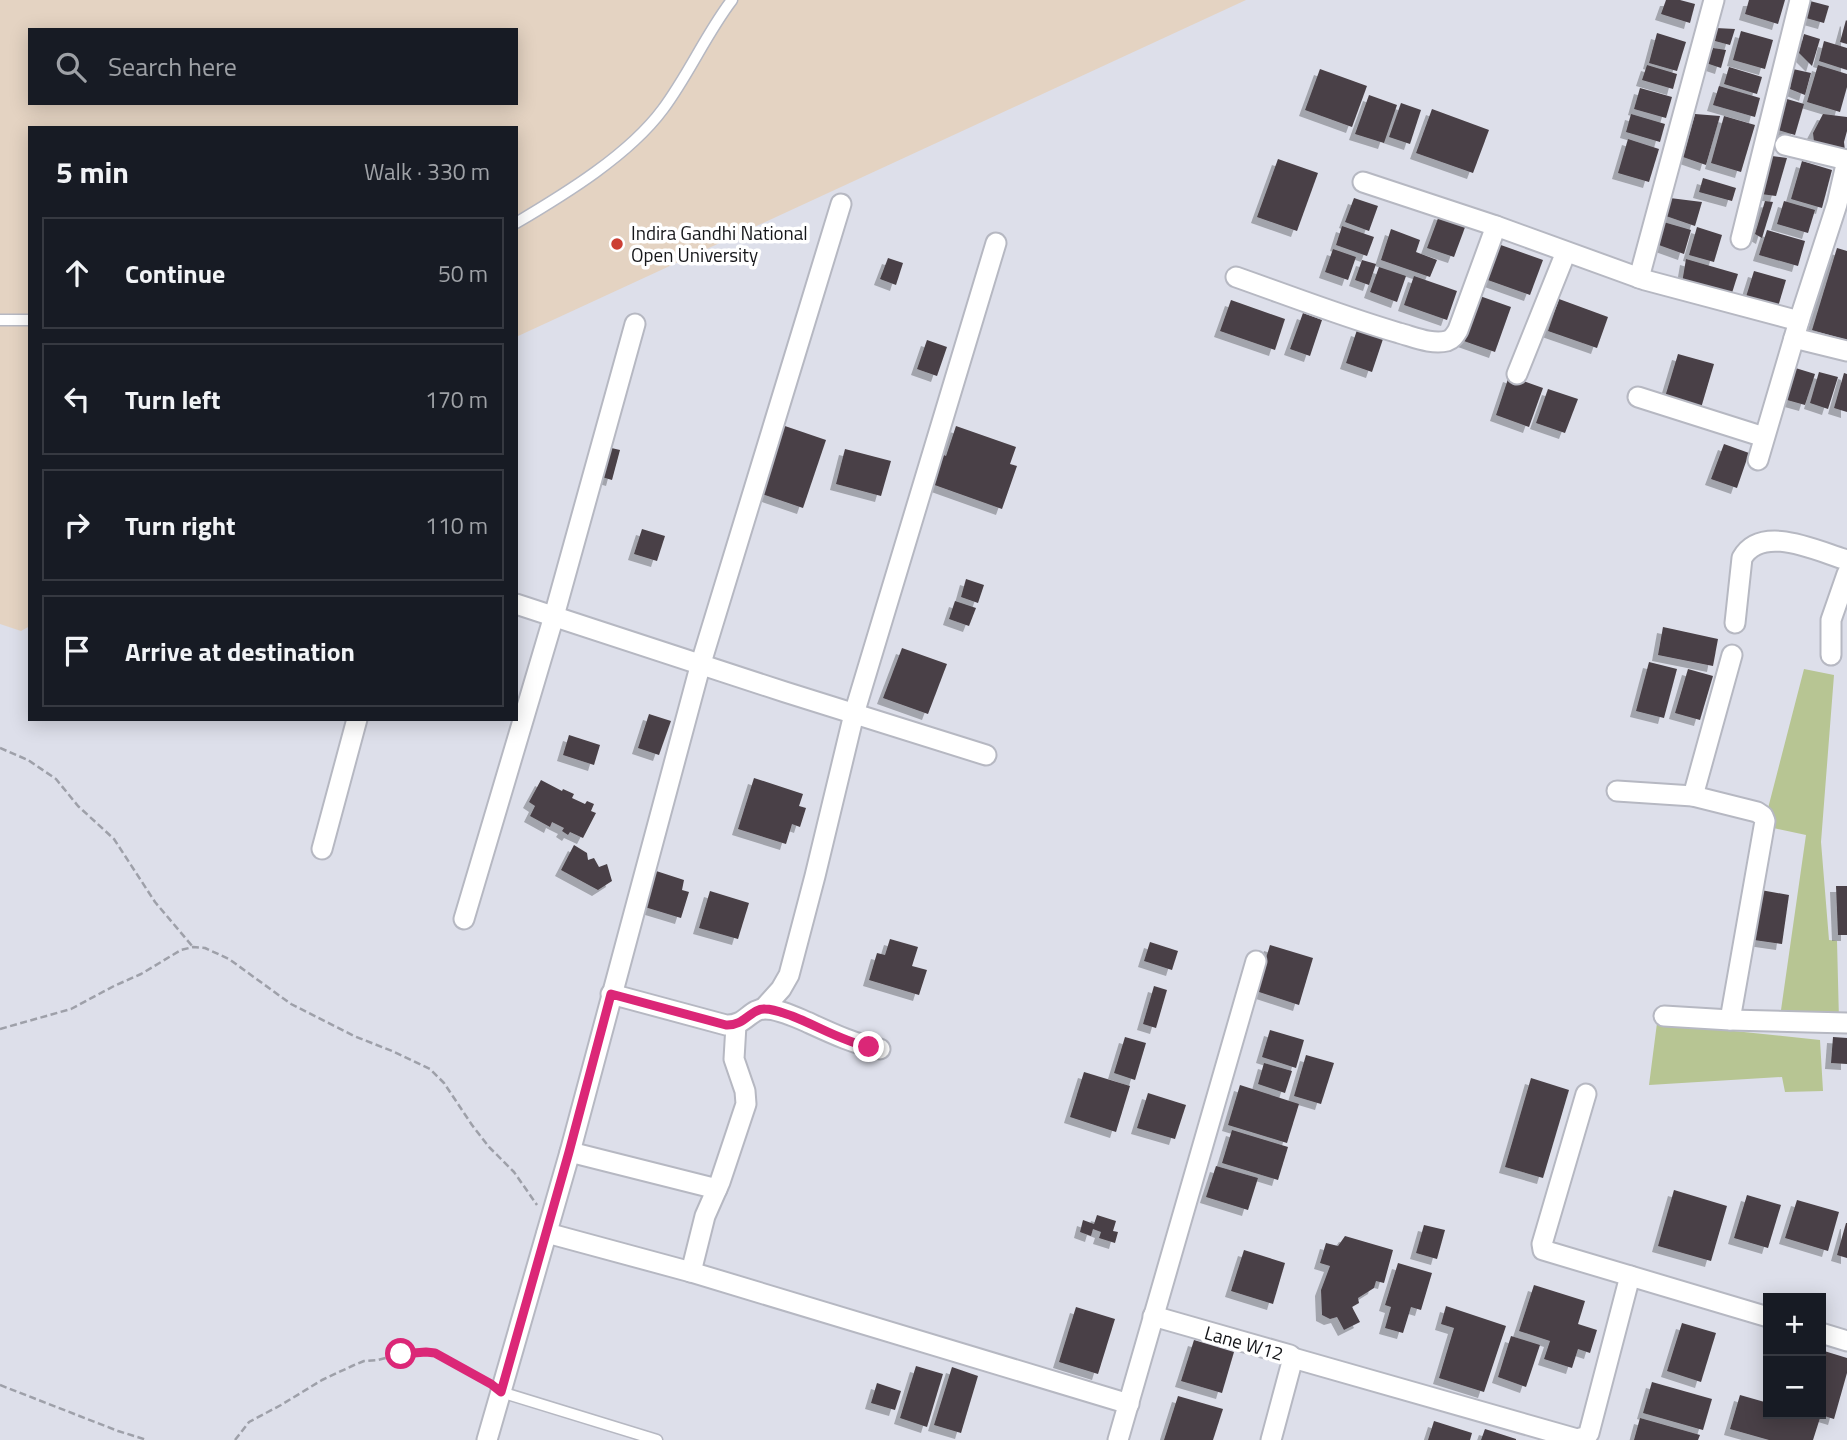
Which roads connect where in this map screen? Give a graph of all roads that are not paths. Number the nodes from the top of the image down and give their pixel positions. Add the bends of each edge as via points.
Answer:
1 (732, 0) edge
2 (1714, 0) edge
3 (1800, 0) edge
4 (1785, 145) dead end
5 (1847, 160) edge
6 (1363, 182) dead end
7 (841, 204) dead end
8 (518, 222) edge
9 (1496, 226) junction
10 (1741, 239) dead end
11 (996, 243) dead end
12 (1566, 252) junction
13 (1236, 277) dead end
14 (1639, 278) junction
15 (0, 320) edge
16 (28, 320) edge
17 (635, 324) dead end
18 (1796, 329) junction
19 (1847, 351) edge
20 (1517, 374) dead end
21 (1638, 397) dead end
22 (1764, 437) junction
23 (1758, 460) dead end
24 (1847, 560) edge
25 (1847, 574) edge
26 (518, 605) edge
27 (554, 616) junction
28 (1735, 623) dead end
29 (1732, 655) dead end
30 (1831, 655) dead end
31 (701, 663) junction
32 (854, 713) junction
33 (356, 721) edge
34 (986, 755) dead end
35 (1616, 791) dead end
36 (1693, 796) junction
37 (322, 849) dead end
38 (464, 919) dead end
39 (1256, 961) dead end
40 (611, 994) junction
41 (763, 1009) junction
42 (1664, 1016) dead end
43 (1730, 1020) junction
44 (1847, 1023) edge
45 (736, 1024) junction
46 (880, 1049) dead end
47 (1586, 1094) dead end
48 (569, 1152) junction
49 (716, 1189) junction
50 (548, 1227) junction
51 (691, 1272) junction
52 (1630, 1276) junction
53 (1763, 1316) edge
54 (1153, 1317) junction
55 (1826, 1335) edge
56 (1847, 1341) edge
57 (1293, 1358) junction
58 (501, 1392) junction
59 (1129, 1404) junction
60 (487, 1440) edge
61 (657, 1440) edge
62 (1118, 1440) edge
63 (1271, 1440) edge

1 - 8 lane via 678,88 645,130 592,174
2 - 14 street
3 - 10 street
4 - 5 street
5 - 18 street
6 - 9 street
7 - 31 street
9 - 12 street
9 - 13 street via 1458,330 1448,341 1427,341 1372,325
11 - 32 street
12 - 14 street
12 - 20 street
14 - 18 street
15 - 16 lane
17 - 27 street
18 - 19 street
18 - 22 street
21 - 22 street
22 - 23 street
24 - 28 street via 1781,541 1746,550
25 - 30 street via 1831,620
26 - 27 street
27 - 31 street
27 - 38 street
29 - 36 street
31 - 32 street
31 - 40 street
32 - 34 street
32 - 41 street via 789,975
33 - 37 street
35 - 36 street
36 - 43 street via 1757,812 1765,821
39 - 54 street
40 - 45 street via 720,1024
40 - 48 street
41 - 45 street
41 - 46 street
42 - 43 street
43 - 44 street
45 - 49 street via 734,1059 746,1104
47 - 52 street via 1542,1247 1545,1252
48 - 49 street
48 - 50 street
49 - 51 street
50 - 51 street
50 - 58 street
51 - 59 street
52 - 53 street
52 - 57 street via 1589,1433 1582,1438
54 - 57 street, Lane W12
54 - 59 street
55 - 56 street
57 - 63 street, Lane W12
58 - 60 street
58 - 61 lane
59 - 62 street

